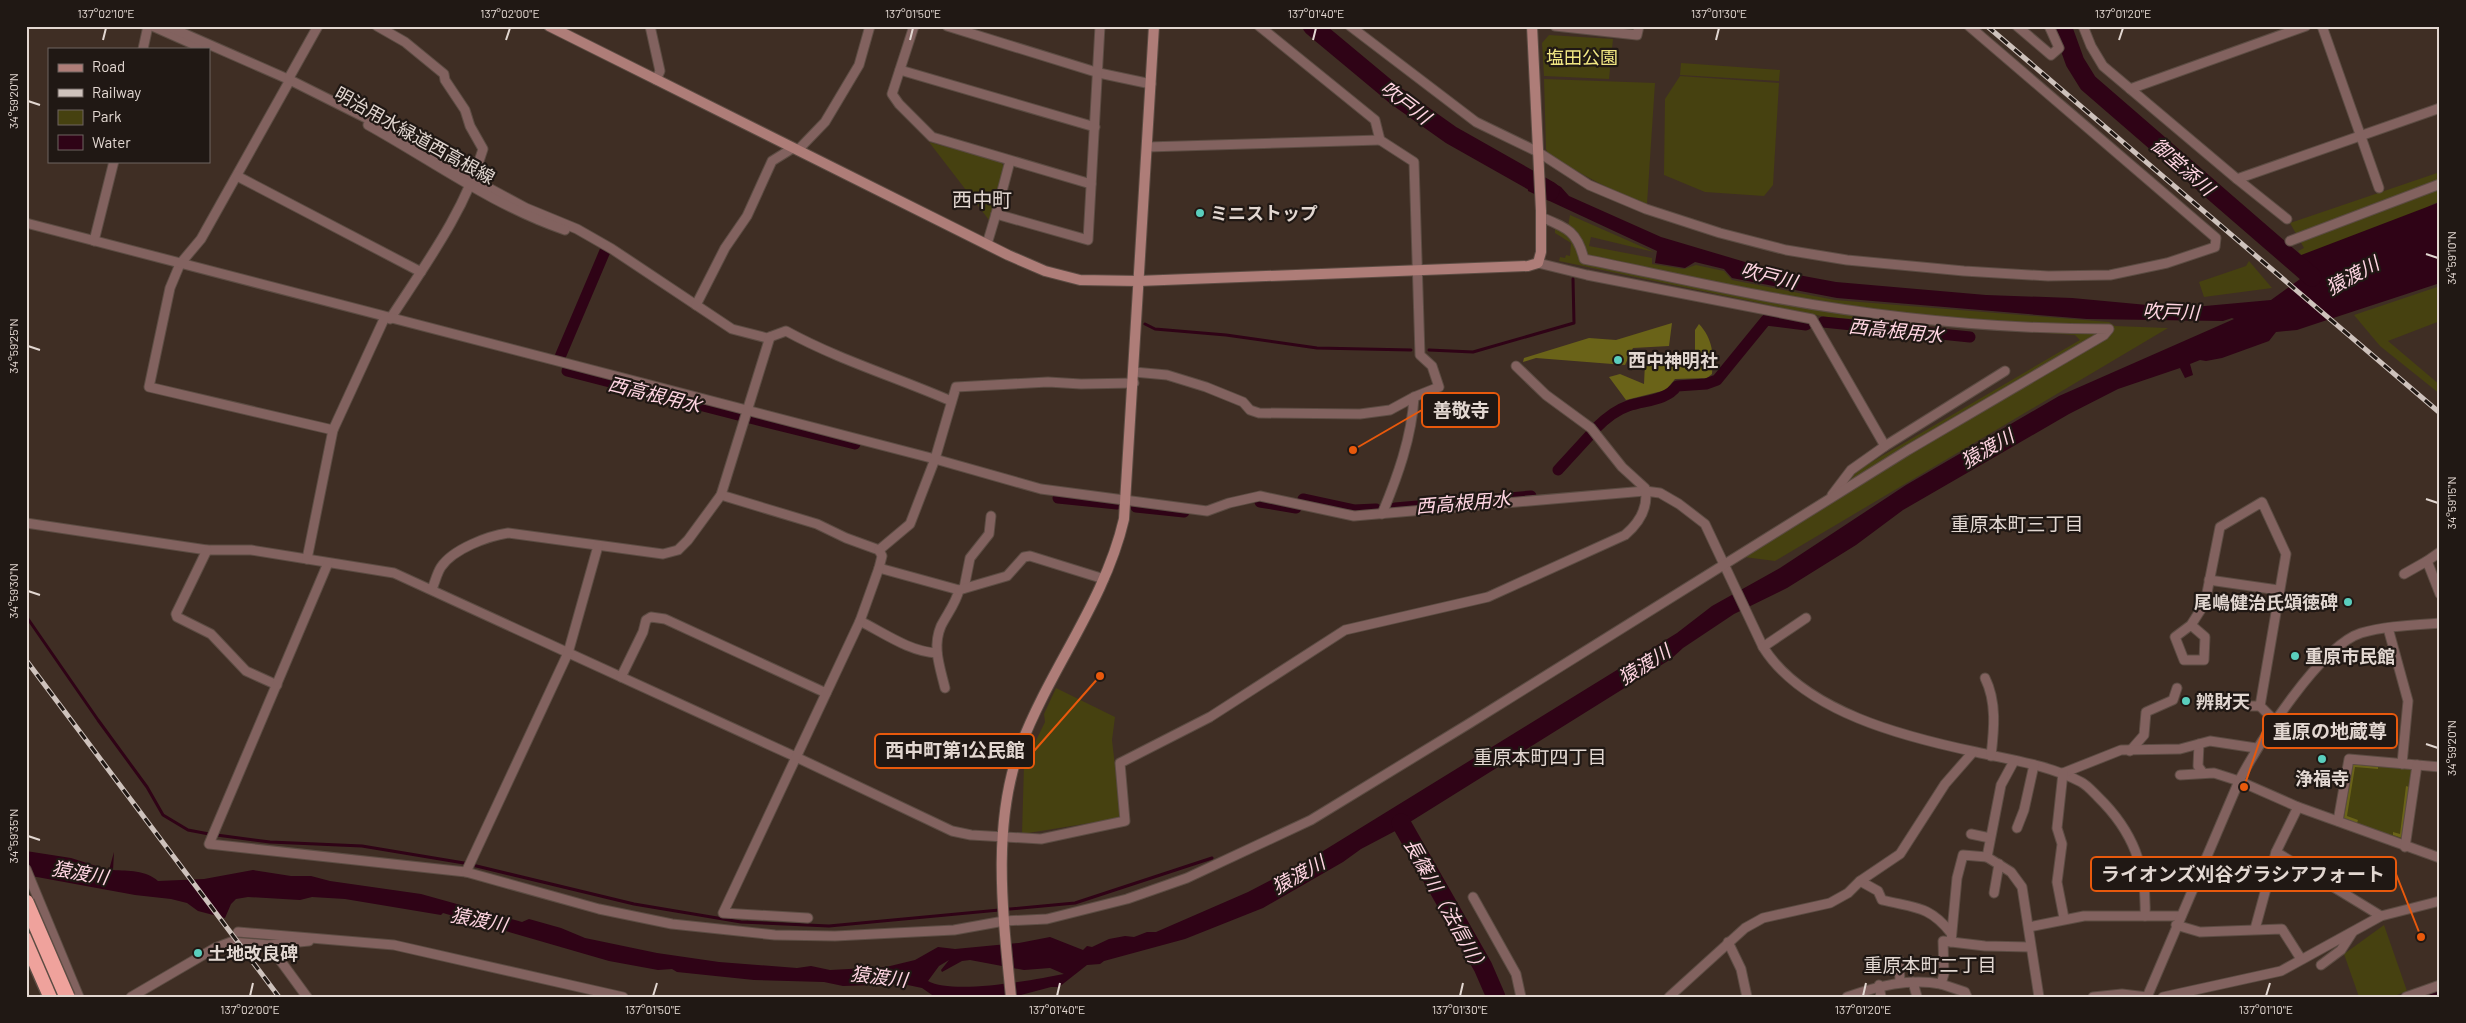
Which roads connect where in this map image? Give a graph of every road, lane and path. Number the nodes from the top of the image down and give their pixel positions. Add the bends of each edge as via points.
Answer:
1 (150, 26) edge
2 (168, 26) edge
3 (318, 26) edge
4 (377, 26) edge
5 (549, 26) edge
6 (650, 26) edge
7 (870, 26) edge
8 (914, 26) edge
9 (947, 26) edge
10 (1100, 26) edge
11 (1154, 26) edge
12 (1259, 26) edge
13 (1350, 26) edge
14 (1532, 26) edge
15 (1555, 26) edge
16 (1638, 26) edge
17 (1969, 26) edge
18 (2017, 26) edge
19 (2050, 26) edge
20 (2083, 26) edge
21 (2306, 26) edge
22 (2322, 26) edge
23 (143, 48) edge
24 (202, 48) edge
25 (210, 51) edge
26 (900, 70) junction
27 (1099, 73) junction
28 (656, 80) junction
29 (289, 83) junction
30 (1151, 84) junction
31 (2130, 89) junction
32 (2440, 108) edge
33 (1095, 127) junction
34 (2360, 136) junction
35 (1380, 140) junction
36 (1147, 147) junction
37 (796, 149) junction
38 (1539, 155) junction
39 (1010, 161) junction
40 (114, 162) edge
41 (237, 176) junction
42 (2237, 179) junction
43 (473, 183) junction
44 (1091, 184) junction
45 (2440, 184) edge
46 (2379, 188) dead end
47 (996, 214) junction
48 (1541, 214) junction
49 (2287, 219) dead end
50 (26, 223) edge
51 (94, 241) junction
52 (2290, 241) dead end
53 (987, 244) junction
54 (603, 252) dead end
55 (1538, 263) junction
56 (180, 264) junction
57 (1418, 270) junction
58 (421, 272) junction
59 (1138, 280) junction
60 (696, 305) junction
61 (388, 318) junction
62 (770, 337) junction
63 (1516, 366) dead end
64 (2005, 371) dead end
65 (1134, 372) junction
66 (1134, 383) junction
67 (1414, 397) junction
68 (951, 401) junction
69 (748, 413) junction
70 (333, 430) junction
71 (1885, 446) junction
72 (935, 460) junction
73 (1646, 491) junction
74 (721, 495) junction
75 (1830, 499) junction
76 (1126, 500) junction
77 (1382, 514) junction
78 (991, 516) dead end
79 (26, 523) edge
80 (598, 546) junction
81 (207, 550) junction
82 (879, 550) junction
83 (2440, 552) edge
84 (307, 559) junction
85 (2426, 561) junction
86 (328, 563) junction
87 (1723, 565) junction
88 (879, 568) junction
89 (2404, 574) dead end
90 (1104, 579) junction
91 (2209, 580) junction
92 (432, 589) junction
93 (962, 589) junction
94 (2278, 590) junction
95 (2440, 594) edge
96 (1806, 618) dead end
97 (860, 620) junction
98 (2440, 622) edge
99 (2191, 625) dead end
100 (2388, 628) junction
101 (1764, 647) junction
102 (568, 653) junction
103 (937, 654) junction
104 (621, 677) junction
105 (1985, 678) dead end
106 (277, 685) junction
107 (945, 688) dead end
108 (2177, 688) dead end
109 (826, 693) junction
110 (2250, 706) dead end
111 (2260, 706) junction
112 (2276, 722) junction
113 (2199, 744) junction
114 (2256, 748) junction
115 (2130, 750) junction
116 (1973, 752) junction
117 (1991, 756) junction
118 (796, 757) junction
119 (2014, 761) junction
120 (2402, 764) junction
121 (2034, 765) junction
122 (2417, 765) junction
123 (2440, 767) edge
124 (2203, 773) junction
125 (2062, 774) junction
126 (2180, 775) dead end
127 (2239, 781) junction
128 (2298, 807) junction
129 (2338, 821) junction
130 (2017, 828) dead end
131 (1971, 834) dead end
132 (1004, 838) junction
133 (1990, 838) junction
134 (2405, 847) junction
135 (2276, 852) junction
136 (1987, 858) junction
137 (2440, 858) edge
138 (1999, 864) junction
139 (26, 869) edge
140 (466, 872) junction
141 (1860, 881) junction
142 (1994, 894) dead end
143 (1473, 897) dead end
144 (2440, 901) edge
145 (26, 902) edge
146 (2145, 916) junction
147 (2181, 916) junction
148 (2381, 916) junction
149 (808, 918) dead end
150 (2064, 918) junction
151 (26, 921) edge
152 (1004, 921) junction
153 (2176, 925) junction
154 (50, 926) junction
155 (2030, 927) junction
156 (2255, 929) junction
157 (2353, 931) junction
158 (238, 932) dead end
159 (1951, 937) junction
160 (334, 938) junction
161 (26, 940) edge
162 (1728, 942) junction
163 (269, 945) junction
164 (2030, 947) junction
165 (2301, 959) junction
166 (1899, 960) dead end
167 (2321, 965) dead end
168 (1900, 982) junction
169 (1914, 982) junction
170 (1942, 984) junction
171 (2440, 984) edge
172 (1879, 985) junction
173 (51, 997) edge
174 (66, 997) edge
175 (78, 997) edge
176 (130, 997) edge
177 (307, 997) edge
178 (623, 997) edge
179 (1010, 997) edge
180 (1521, 997) edge
181 (1670, 997) edge
182 (1747, 997) edge
183 (1847, 997) edge
184 (1881, 997) edge
185 (1917, 997) edge
186 (1967, 997) edge
187 (2039, 997) edge
188 (2093, 997) edge
189 (2147, 997) edge
190 (2163, 997) edge
191 (2406, 997) edge

1 - 23 street
1 - 24 street
2 - 29 street
3 - 29 street
4 - 43 street via 444,74 466,110 470,126 483,149
5 - 28 street
6 - 28 street via 660,70
7 - 37 street via 859,65 825,122
8 - 26 street
9 - 27 street
10 - 27 street
11 - 30 street
12 - 35 street via 1374,120
13 - 38 street via 1476,122
14 - 38 street
15 - 16 street via 1637,35
17 - 38 street via 2216,238 2215,247 2167,264 2110,275 2039,275 1847,260 1786,250 1646,209 1589,184
18 - 19 street via 2051,55 2059,48
20 - 31 street via 2102,66
21 - 31 street
22 - 34 street
25 - 29 street
26 - 33 street
26 - 39 street via 892,94 932,137
27 - 30 street
27 - 33 street
28 - 37 street
29 - 41 street
29 - 43 street via 396,133
30 - 36 street
31 - 42 street
32 - 34 street
33 - 44 street
34 - 42 street
34 - 46 street
35 - 36 street
35 - 57 street via 1414,162
36 - 59 street
37 - 53 street
37 - 60 street via 772,161 747,216 725,248
38 - 48 street
39 - 44 street
39 - 47 street
40 - 51 street
41 - 56 street via 200,239
41 - 58 street
42 - 49 street
43 - 54 street, 明治用水緑道西高根線 via 536,220 571,232
43 - 58 street
43 - 60 street via 612,249
44 - 47 street via 1088,240
45 - 52 street
47 - 53 street
48 - 55 street via 1542,252
48 - 75 street via 1576,236 1584,259 1759,295 1852,311 1952,322 2109,329 2104,335
50 - 51 street
51 - 56 street
53 - 59 street via 1045,271 1080,280
55 - 57 street
55 - 71 street via 1812,319
56 - 61 street
56 - 70 street via 170,288 149,387
57 - 59 street
57 - 67 street via 1420,355 1432,366 1439,387
58 - 61 street
59 - 65 street
60 - 62 street via 732,329
61 - 69 street
61 - 70 street
62 - 68 street via 786,331 819,349
62 - 69 street
63 - 73 street via 1591,428
64 - 71 street
65 - 66 street
65 - 67 street via 1166,375 1206,387 1243,402 1250,410 1259,413 1360,414 1390,410
66 - 68 street via 1048,382 956,387
66 - 76 street
67 - 77 street via 1413,415 1395,482
68 - 72 street
69 - 72 street
69 - 74 street
70 - 84 street
71 - 75 street via 1851,470
72 - 76 street via 1041,490
72 - 82 street via 910,524
73 - 77 street
73 - 87 street via 1660,493 1705,524
73 - 132 street via 1644,513 1625,535 1488,598 1345,630 1210,717 1120,763 1125,821 1041,839
74 - 80 street via 678,550 663,554
74 - 82 street via 817,524
75 - 87 street
76 - 77 street via 1207,511 1260,496 1354,516
76 - 90 street via 1118,544
78 - 93 street via 989,534 970,558
79 - 81 street
80 - 92 street via 508,533 489,536 441,566
80 - 102 street
81 - 84 street via 248,550
81 - 106 street via 176,614 211,634 246,671
82 - 88 street via 882,556
83 - 85 street
84 - 86 street
85 - 89 street
85 - 95 street
86 - 92 street via 394,572
86 - 106 street
87 - 101 street
87 - 152 street via 1310,820 1186,878 1127,899 1047,920
88 - 93 street
88 - 97 street
90 - 93 street via 1030,556 1024,557 1007,576
90 - 132 street via 1020,747 1010,787
91 - 94 street
91 - 94 street via 2220,527 2262,502 2286,554
91 - 99 street via 2205,603
92 - 102 street
93 - 103 street via 941,627
94 - 111 street
96 - 101 street
97 - 103 street via 912,648
97 - 109 street
98 - 100 street
100 - 112 street via 2359,634 2335,648
100 - 120 street via 2408,701
101 - 116 street via 1783,673 1828,703 1876,724
102 - 104 street
102 - 140 street
103 - 107 street
104 - 109 street via 646,620 665,618
104 - 118 street
105 - 117 street via 1993,704
106 - 140 street via 209,844
108 - 115 street via 2173,700 2146,712 2144,735
109 - 118 street
110 - 111 street
111 - 112 street
112 - 114 street
113 - 114 street via 2210,742
113 - 115 street via 2180,749
113 - 124 street via 2198,766
114 - 127 street
115 - 125 street via 2121,750
116 - 117 street
116 - 141 street via 1945,784 1900,854
117 - 119 street
118 - 132 street via 952,831
118 - 149 street via 723,913
119 - 121 street
119 - 133 street via 2001,785
120 - 122 street
120 - 129 street via 2349,759
121 - 125 street
121 - 130 street
122 - 123 street
122 - 134 street
124 - 126 street
124 - 127 street
125 - 146 street via 2083,783 2108,807 2128,834 2139,858 2146,893
125 - 150 street via 2057,828 2062,844 2057,882
127 - 128 street
127 - 147 street
128 - 129 street
128 - 135 street
129 - 134 street
131 - 133 street
132 - 152 street
133 - 136 street
134 - 137 street
135 - 148 street
135 - 156 street
136 - 138 street
136 - 159 street via 1964,855
138 - 142 street
138 - 155 street via 2011,872 2022,886
139 - 154 street
140 - 152 street via 598,909 672,924 775,934 835,936 954,930
141 - 159 street via 1878,891 1882,900 1930,911 1939,918
141 - 162 street via 1848,893 1830,903 1763,918
143 - 180 street via 1516,974
144 - 148 street
145 - 174 highway, bridge
146 - 147 street
146 - 150 street
147 - 153 street
148 - 157 street
150 - 155 street via 2055,923
151 - 154 street
152 - 179 street
153 - 156 street via 2200,932
153 - 189 street
154 - 175 street
155 - 164 street
156 - 165 street via 2282,929
157 - 165 street
157 - 167 street via 2341,950
158 - 160 street
159 - 164 street via 1985,946
159 - 170 street via 1943,941
160 - 163 street
160 - 178 street via 394,945
161 - 173 highway
162 - 181 street
162 - 182 street via 1741,969
163 - 176 street via 231,942
163 - 177 street
164 - 187 street
165 - 190 street via 2281,971
166 - 168 street
168 - 169 street
168 - 172 street
169 - 170 street
169 - 185 street
170 - 186 street via 1965,992
171 - 191 street
172 - 183 street
172 - 184 street
188 - 189 street via 2122,994

